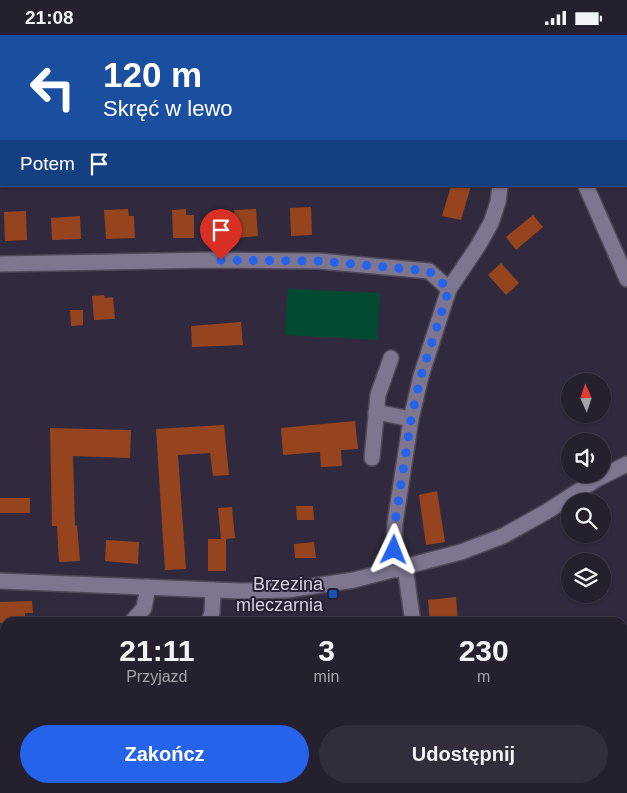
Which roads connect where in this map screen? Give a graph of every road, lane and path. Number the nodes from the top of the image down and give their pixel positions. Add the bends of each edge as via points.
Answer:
1 (500, 187) edge
2 (586, 187) edge
3 (0, 265) edge
4 (627, 279) edge
5 (449, 289) junction
6 (391, 358) dead end
7 (376, 412) junction
8 (411, 419) junction
9 (372, 458) dead end
10 (627, 464) edge
11 (401, 568) junction
12 (0, 581) edge
13 (148, 587) junction
14 (213, 590) junction
15 (136, 617) edge
16 (210, 617) edge
17 (412, 617) edge

1 - 5 street via 491,223
2 - 4 street
3 - 5 street via 319,261 429,271
5 - 8 street
6 - 7 street via 378,395
7 - 8 street
7 - 9 street
8 - 11 street via 395,523 394,550
10 - 11 street via 503,536 461,552
11 - 14 street via 354,580 287,590
11 - 17 street
12 - 13 street
13 - 14 street
13 - 15 street via 144,608
14 - 16 street

